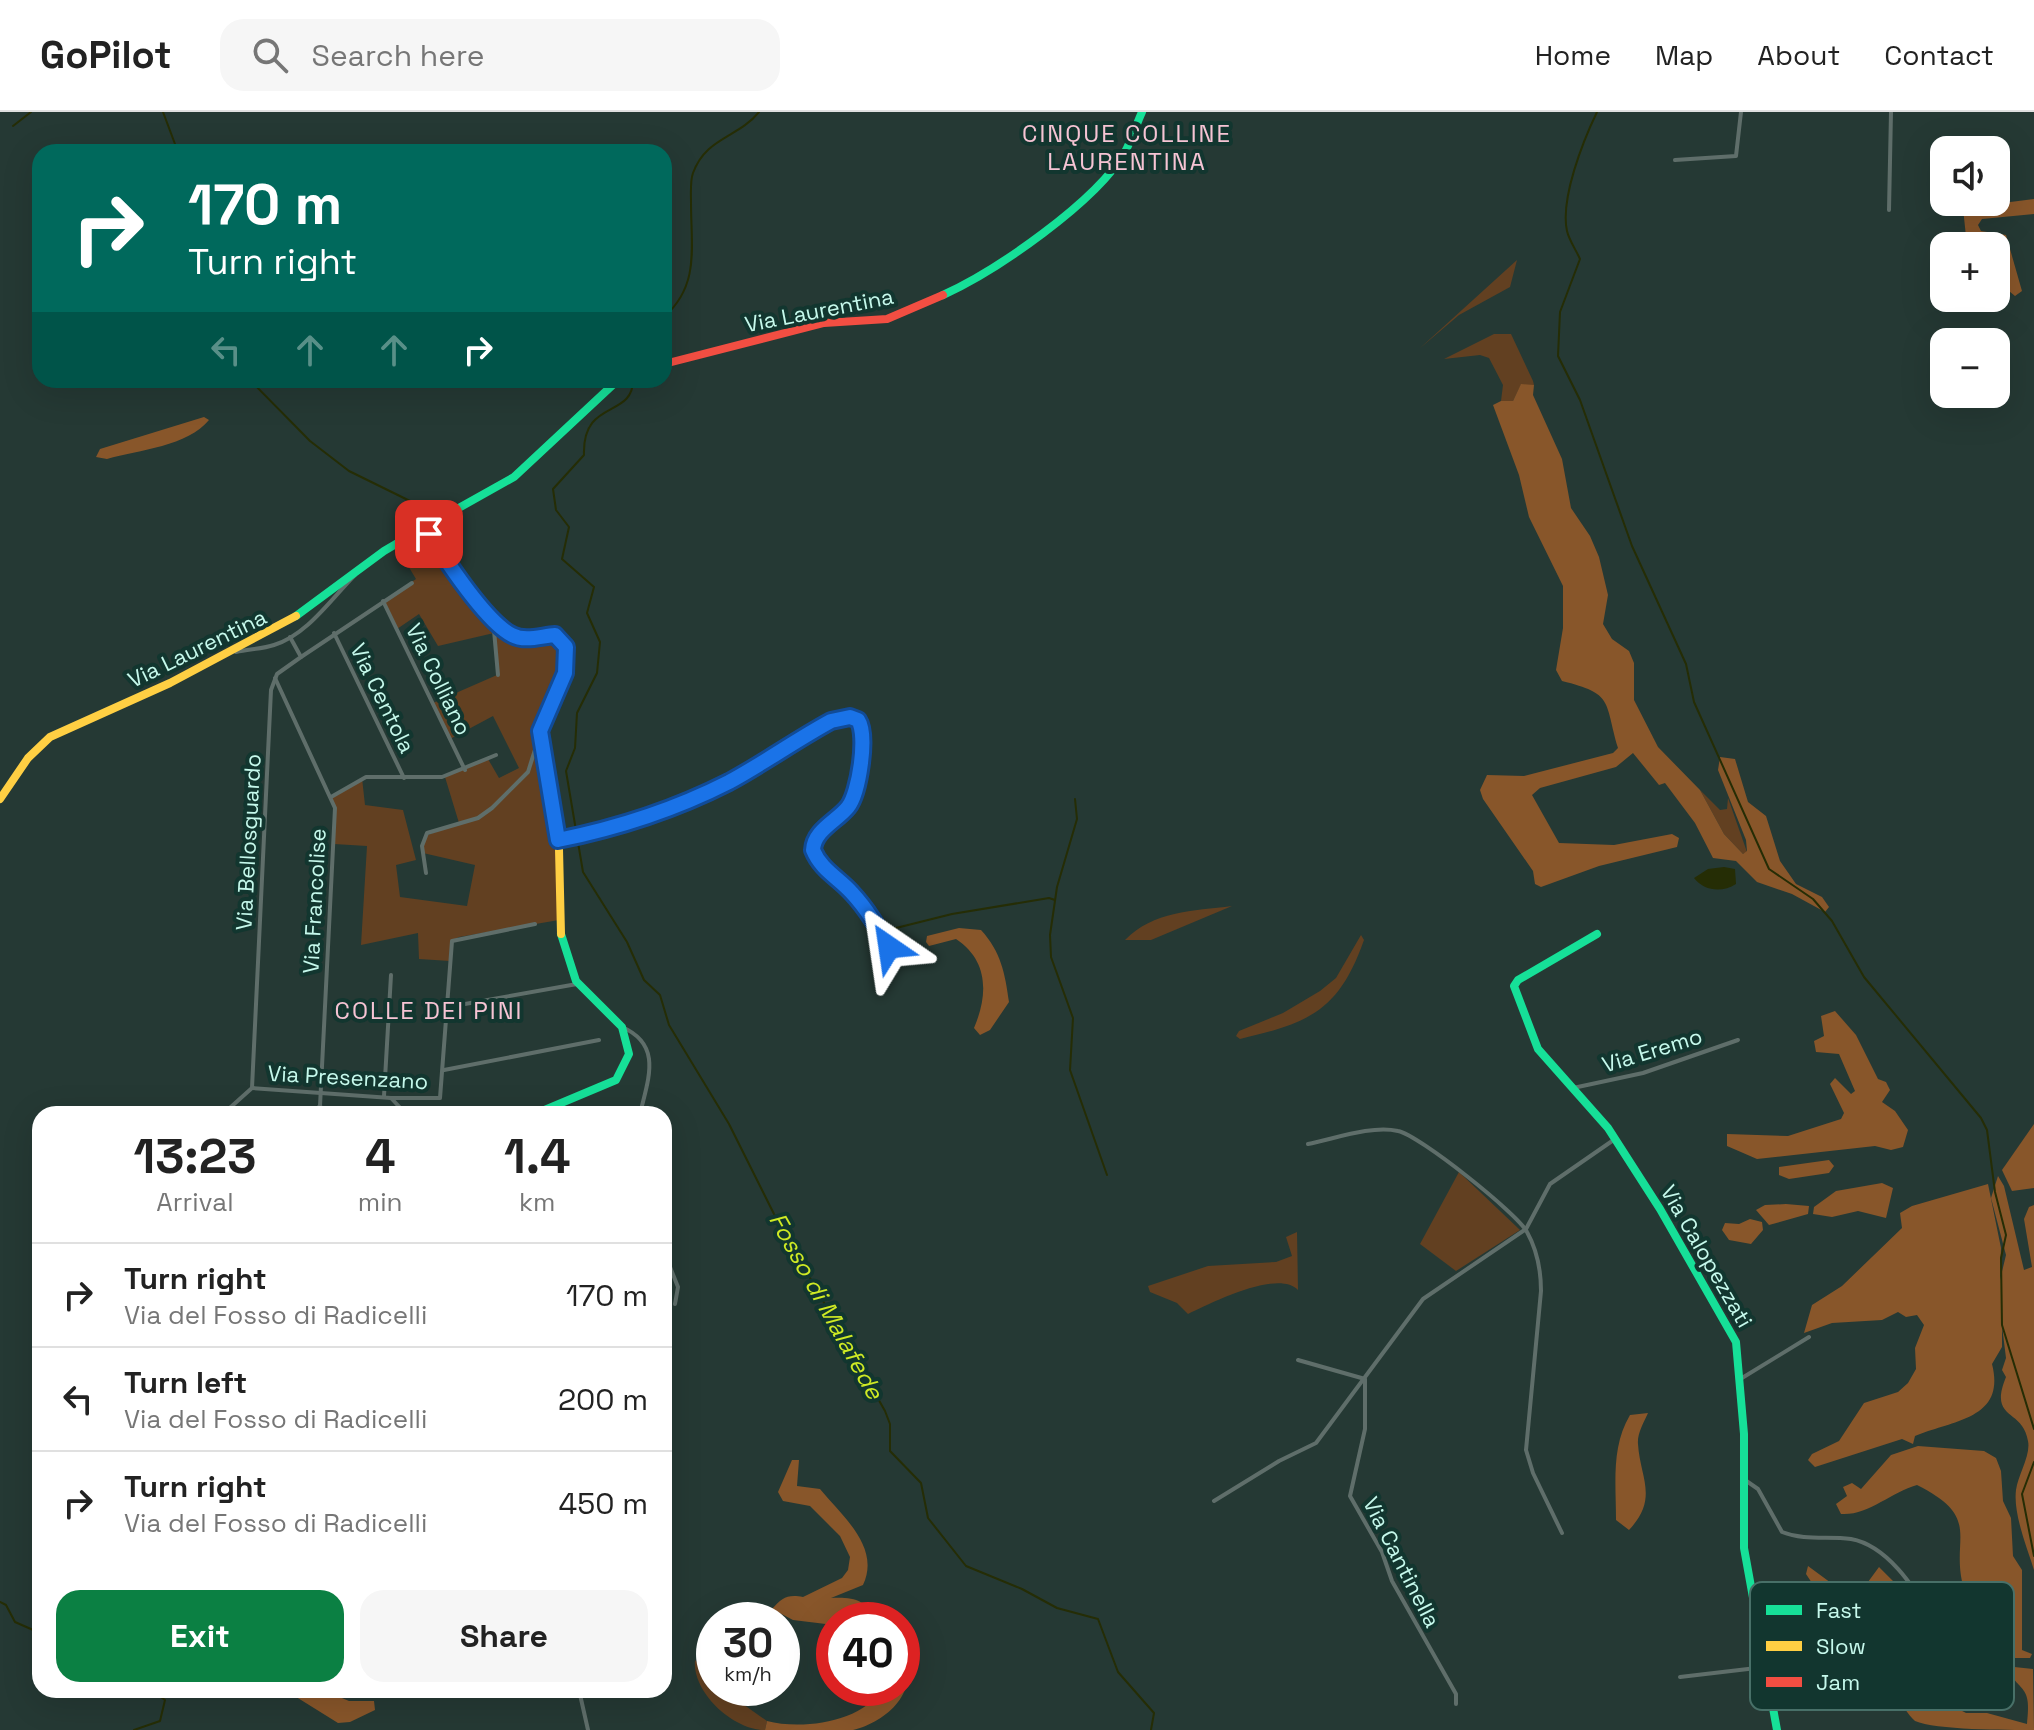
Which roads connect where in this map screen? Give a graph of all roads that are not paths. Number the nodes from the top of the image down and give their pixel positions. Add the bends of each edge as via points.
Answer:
1 (1142, 112) edge
2 (1741, 112) edge
3 (1891, 112) edge
4 (1675, 160) dead end
5 (1889, 210) dead end
6 (672, 362) edge
7 (609, 388) edge
8 (432, 523) junction
9 (418, 531) junction
10 (429, 534) junction
11 (357, 574) junction
12 (412, 583) dead end
13 (383, 601) junction
14 (493, 617) junction
15 (334, 633) junction
16 (262, 637) junction
17 (290, 637) junction
18 (266, 647) junction
19 (233, 653) junction
20 (301, 657) junction
21 (498, 675) dead end
22 (275, 676) junction
23 (271, 692) junction
24 (281, 693) junction
25 (540, 731) junction
26 (496, 755) dead end
27 (465, 770) junction
28 (404, 778) junction
29 (331, 797) junction
30 (0, 799) edge
31 (558, 840) junction
32 (426, 873) dead end
33 (535, 924) dead end
34 (1597, 934) dead end
35 (889, 947) dead end
36 (391, 975) dead end
37 (577, 984) junction
38 (448, 1007) junction
39 (622, 1027) junction
40 (599, 1040) dead end
41 (1738, 1040) dead end
42 (444, 1070) junction
43 (252, 1088) junction
44 (1573, 1088) junction
45 (320, 1093) junction
46 (384, 1096) junction
47 (391, 1098) junction
48 (232, 1106) edge
49 (320, 1106) edge
50 (398, 1106) edge
51 (553, 1106) edge
52 (642, 1106) edge
53 (1615, 1139) junction
54 (1308, 1144) dead end
55 (1526, 1229) junction
56 (672, 1272) edge
57 (675, 1304) dead end
58 (1809, 1337) dead end
59 (1298, 1360) dead end
60 (1742, 1378) junction
61 (1365, 1379) junction
62 (1743, 1480) junction
63 (1214, 1501) dead end
64 (1562, 1533) dead end
65 (1751, 1582) edge
66 (1906, 1582) edge
67 (1750, 1669) edge
68 (1680, 1677) dead end
69 (581, 1698) edge
70 (1456, 1704) dead end
71 (1774, 1710) edge
72 (588, 1730) edge
73 (1777, 1730) edge

1 - 6 street, Via Laurentina via 1124,153 1084,201 969,283 887,319 824,323
2 - 4 street via 1736,156
3 - 5 street
7 - 8 street, Via Laurentina via 509,481
8 - 9 street, Via Laurentina via 421,519
8 - 10 street
9 - 10 street
9 - 11 street, Via Laurentina
10 - 14 street
11 - 16 street, Via Laurentina
11 - 17 street
12 - 13 street
13 - 15 street
13 - 27 street, Via Colliano
14 - 21 street
14 - 25 street via 514,636 555,635 566,647 565,673
15 - 20 street
15 - 28 street, Via Centola
16 - 18 street
16 - 19 street, Via Laurentina
17 - 18 street
17 - 20 street
18 - 19 street
19 - 30 street, Via Laurentina via 50,737
20 - 22 street
22 - 23 street, Via Bellosguardo
22 - 24 street, Via Francolise
23 - 24 street
23 - 43 street, Via Bellosguardo
24 - 29 street, Via Francolise
25 - 31 street
25 - 32 street via 531,768 492,808 478,818 427,833 422,849
26 - 27 street
27 - 28 street via 436,779
28 - 29 street via 367,776
29 - 45 street, Via Francolise via 334,836
31 - 35 street via 641,820 698,796 831,721 852,717 865,734 853,798 815,838 813,850
31 - 37 street via 561,943
33 - 38 street, Via Presenzano via 453,940
34 - 44 street, Via Calopezzati via 1514,985 1538,1049
36 - 46 street
37 - 38 street
37 - 39 street
38 - 42 street, Via Presenzano
39 - 51 street via 629,1054 619,1077
39 - 52 street via 639,1036 647,1048 650,1067
40 - 42 street
41 - 44 street, Via Eremo via 1643,1073
42 - 47 street, Via Presenzano via 440,1098
43 - 45 street, Via Presenzano
43 - 48 street
44 - 53 street, Via Calopezzati
45 - 46 street, Via Presenzano
45 - 49 street, Via Francolise
46 - 47 street, Via Presenzano
47 - 50 street
53 - 55 street via 1550,1184
53 - 60 street, Via Calopezzati via 1732,1332
54 - 55 street via 1403,1132 1446,1159
55 - 61 street via 1423,1299
55 - 64 street via 1538,1261 1541,1291 1526,1450
56 - 57 street via 678,1287
58 - 60 street
59 - 61 street
60 - 62 street, Via Calopezzati
61 - 63 street via 1316,1443
61 - 70 street, Via Cantinella via 1365,1429 1350,1496 1456,1694
62 - 65 street, Via Calopezzati via 1744,1548
62 - 66 street via 1758,1489 1782,1532 1855,1540 1878,1551
67 - 68 street
69 - 72 street
71 - 73 street, Via Calopezzati

